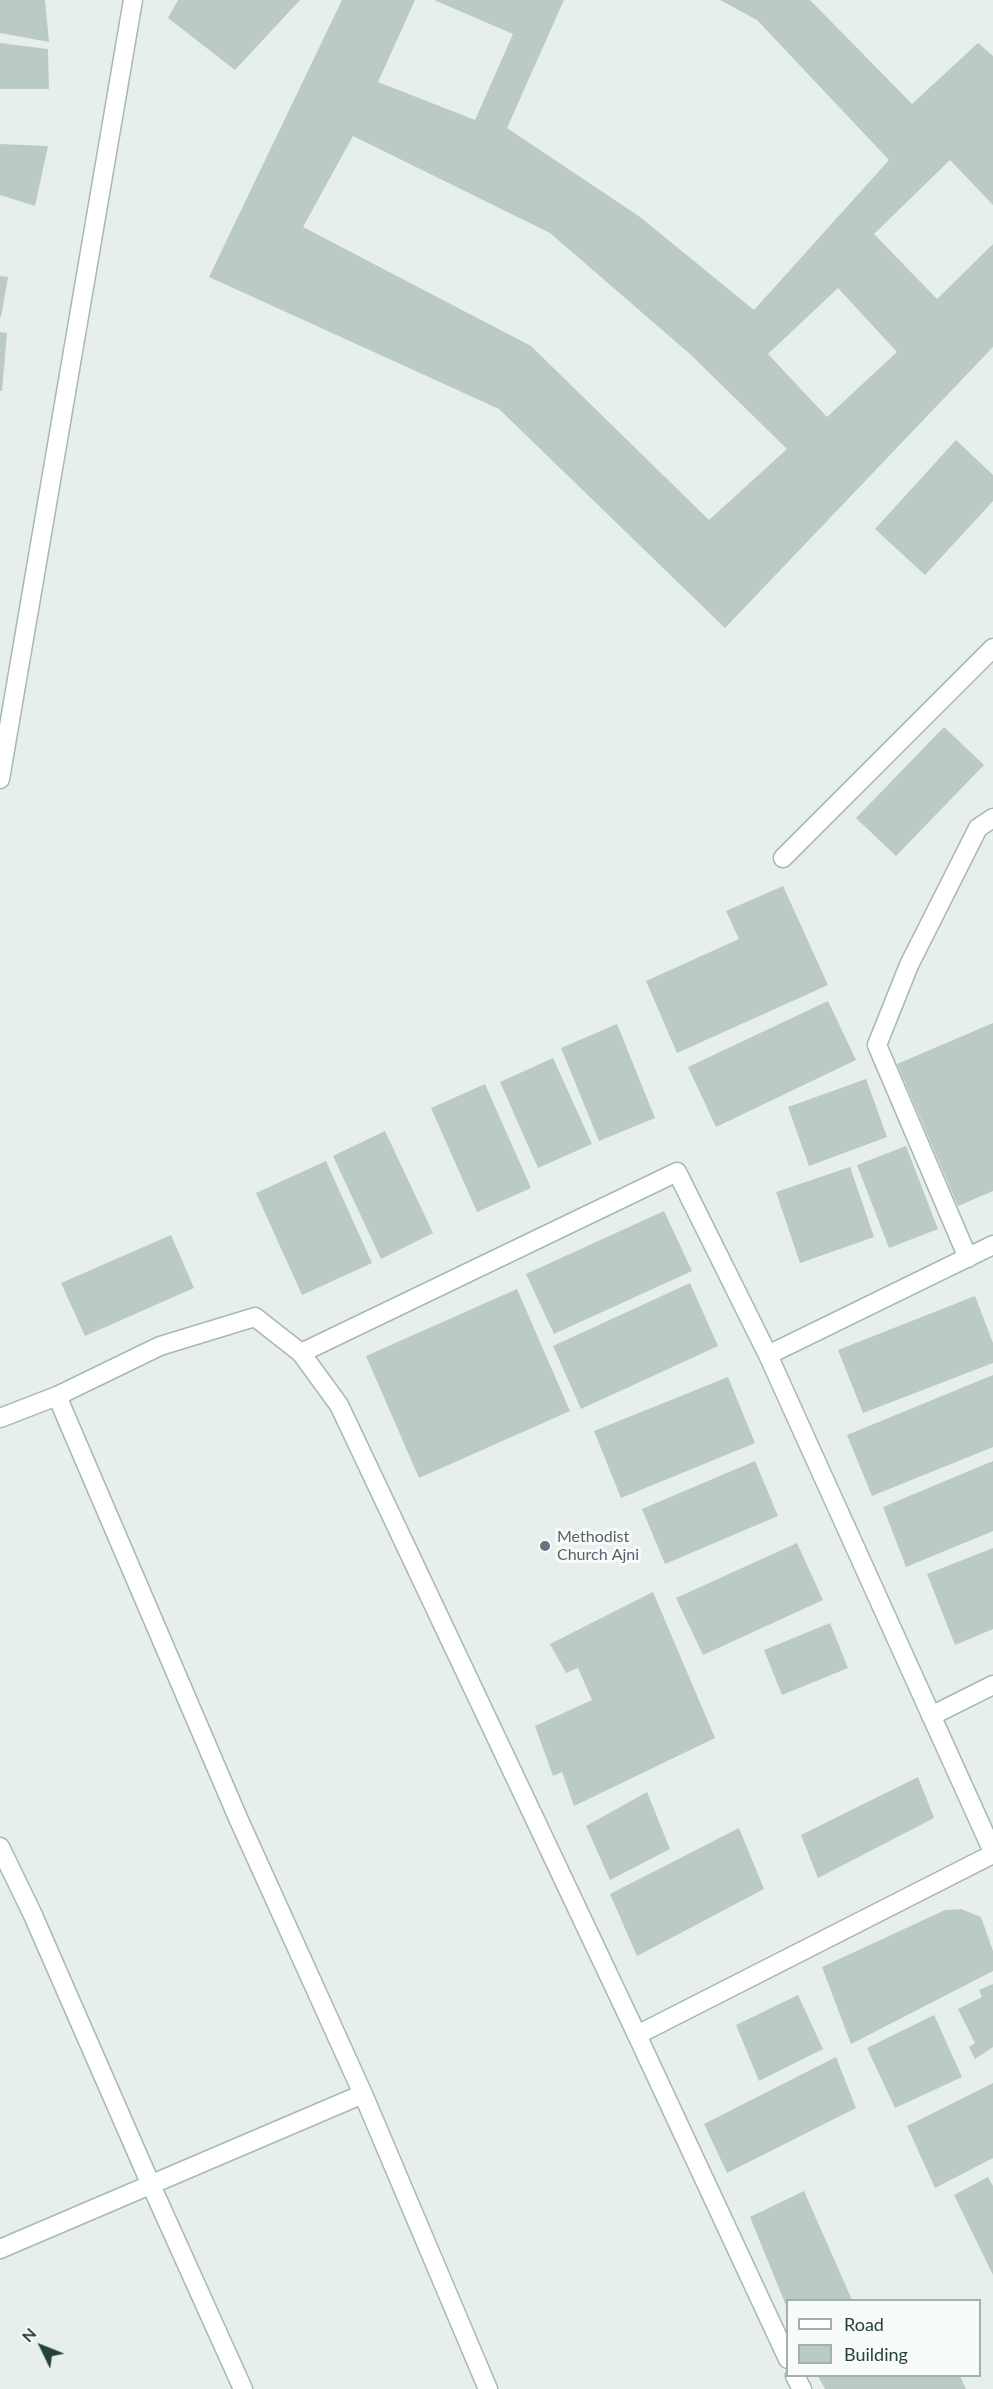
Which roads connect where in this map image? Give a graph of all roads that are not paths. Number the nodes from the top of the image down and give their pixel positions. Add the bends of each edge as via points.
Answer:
1 (134, 0) edge
2 (993, 648) edge
3 (0, 779) edge
4 (993, 818) edge
5 (783, 858) dead end
6 (993, 1245) edge
7 (968, 1258) junction
8 (301, 1353) junction
9 (768, 1355) junction
10 (57, 1396) junction
11 (0, 1418) edge
12 (993, 1685) edge
13 (931, 1716) junction
14 (0, 1847) edge
15 (993, 1853) edge
16 (638, 2035) junction
17 (363, 2094) junction
18 (150, 2185) junction
19 (0, 2249) edge
20 (786, 2355) edge
21 (243, 2389) edge
22 (488, 2389) edge

1 - 3 street
2 - 5 street
4 - 7 street via 978,828 909,965 877,1045
6 - 7 street
7 - 9 street
8 - 9 street via 677,1172
8 - 10 street via 255,1317 160,1346
8 - 16 street via 339,1405
9 - 13 street
10 - 11 street
10 - 17 street via 238,1818
12 - 13 street
13 - 15 street
14 - 18 street
15 - 16 street
16 - 20 street
17 - 18 street
17 - 22 street
18 - 19 street
18 - 21 street

